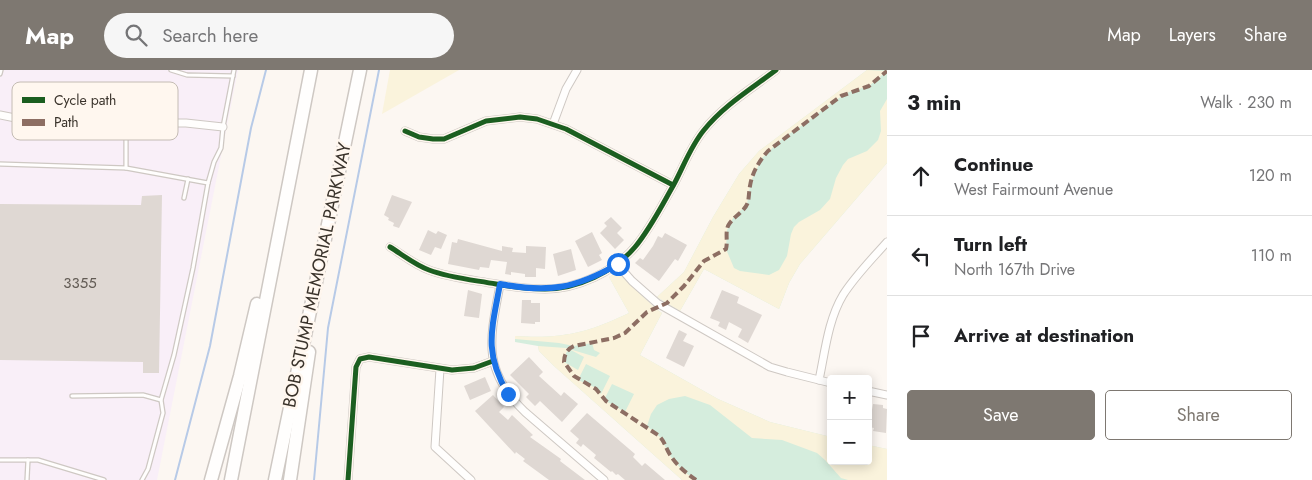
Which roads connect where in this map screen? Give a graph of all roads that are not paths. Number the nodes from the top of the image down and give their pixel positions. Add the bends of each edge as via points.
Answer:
1 (1, 70) edge
2 (171, 70) edge
3 (234, 70) edge
4 (311, 70) edge
5 (360, 70) edge
6 (577, 70) edge
7 (776, 70) edge
8 (0, 74) edge
9 (233, 76) junction
10 (178, 123) edge
11 (553, 124) junction
12 (223, 127) junction
13 (405, 131) dead end
14 (126, 140) edge
15 (0, 164) edge
16 (126, 168) junction
17 (188, 179) junction
18 (208, 183) junction
19 (673, 185) junction
20 (287, 191) junction
21 (184, 198) dead end
22 (886, 244) edge
23 (390, 247) dead end
24 (618, 264) junction
25 (318, 280) junction
26 (500, 284) junction
27 (493, 361) junction
28 (440, 369) junction
29 (819, 380) junction
30 (827, 382) edge
31 (872, 392) edge
32 (887, 395) edge
33 (72, 396) dead end
34 (160, 400) junction
35 (0, 460) edge
36 (28, 460) junction
37 (27, 480) edge
38 (104, 480) edge
39 (142, 480) edge
40 (211, 480) edge
41 (231, 480) edge
42 (275, 480) edge
43 (290, 480) edge
44 (348, 480) edge
45 (471, 480) edge
46 (604, 480) edge

1 - 8 lane
2 - 9 lane via 187,75
3 - 9 lane
4 - 20 highway
5 - 25 highway, BOB STUMP MEMORIAL PARKWAY
6 - 11 street
7 - 19 street via 712,121 695,144
9 - 12 lane
10 - 12 street
11 - 13 street via 537,119 504,118 486,121 438,139 419,137
11 - 19 street
12 - 18 lane via 221,148
14 - 16 lane
15 - 16 lane
16 - 17 lane
17 - 18 lane
17 - 21 lane
18 - 34 lane via 176,345
19 - 24 street via 647,231
20 - 40 highway
20 - 41 highway
22 - 29 street via 842,297 828,333
23 - 26 street via 429,270
24 - 26 street via 572,285 546,289
24 - 29 street via 652,300 673,313 770,367
25 - 42 highway, BOB STUMP MEMORIAL PARKWAY
25 - 43 highway via 314,327
26 - 27 street via 491,336
27 - 28 street via 467,369
27 - 46 street via 502,384 515,402
28 - 44 street via 369,357 360,359 356,367
28 - 45 street via 435,447
29 - 30 street
31 - 32 street
33 - 34 lane via 143,395
34 - 39 lane via 163,414
35 - 36 lane
36 - 37 lane
36 - 38 lane via 38,460

